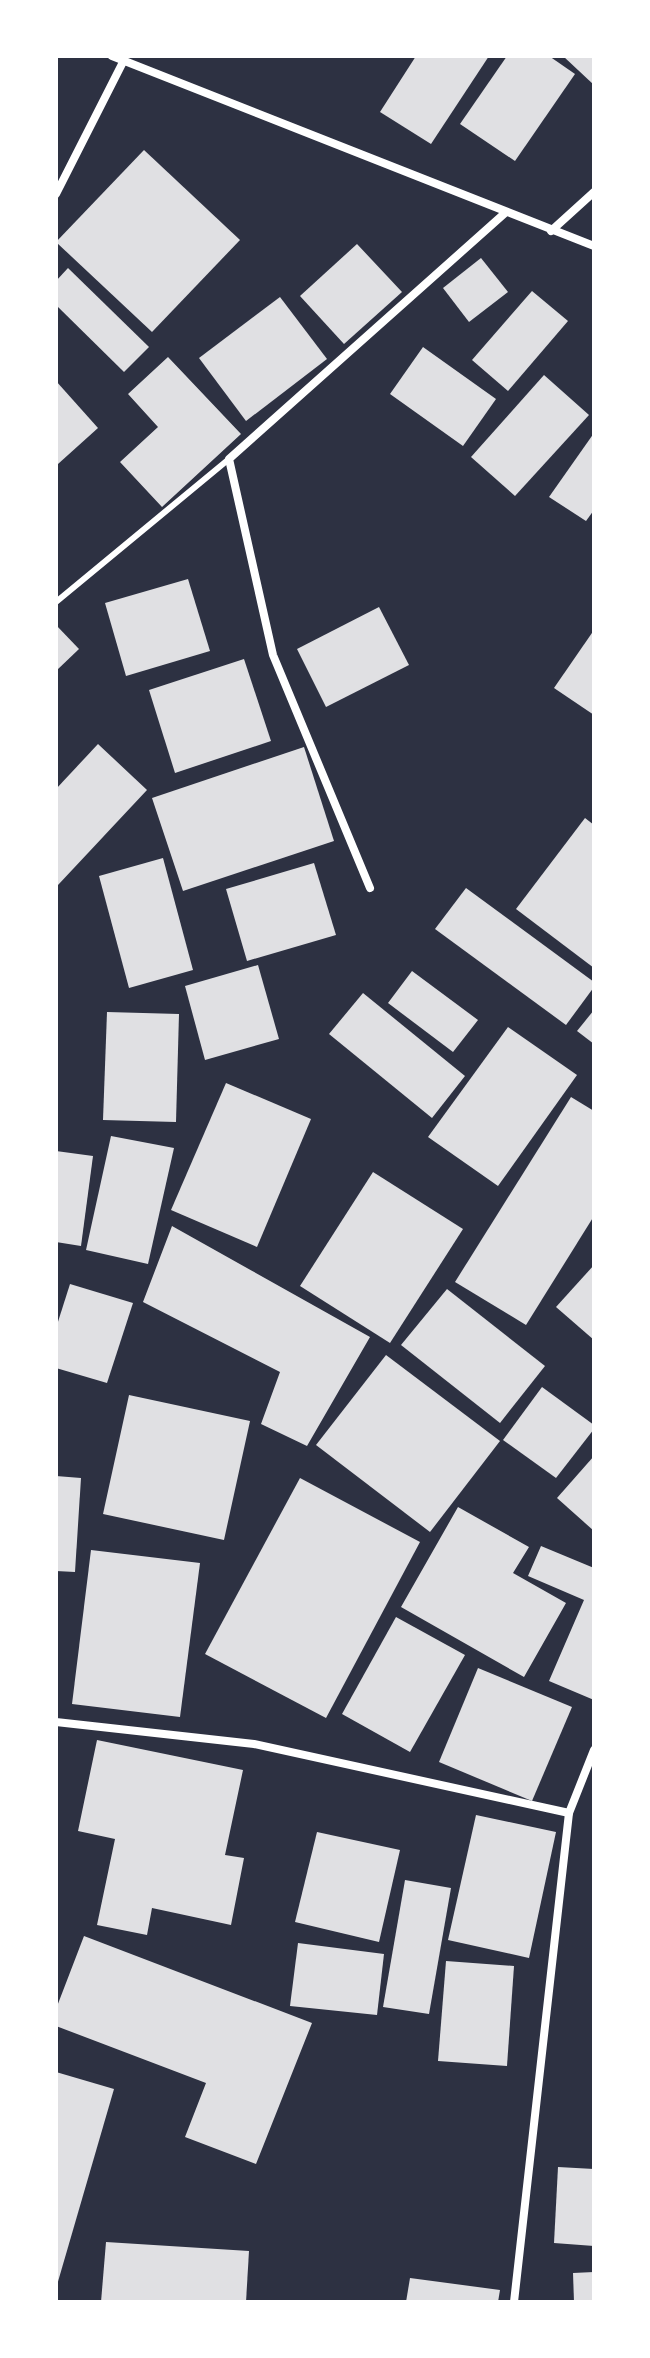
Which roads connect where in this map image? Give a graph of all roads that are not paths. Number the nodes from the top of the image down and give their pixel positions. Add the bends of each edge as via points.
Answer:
1 (112, 56) edge
2 (123, 62) junction
3 (594, 192) edge
4 (56, 194) edge
5 (505, 213) junction
6 (551, 231) junction
7 (594, 246) edge
8 (229, 459) junction
9 (56, 602) edge
10 (370, 888) dead end
11 (56, 1722) edge
12 (594, 1750) edge
13 (569, 1813) junction
14 (514, 2302) edge

1 - 2 street
2 - 4 street
2 - 5 street
3 - 6 street
5 - 6 street
5 - 8 street
6 - 7 street
8 - 9 lane
8 - 10 street via 273,655
11 - 13 street via 254,1744
12 - 13 street
13 - 14 street

